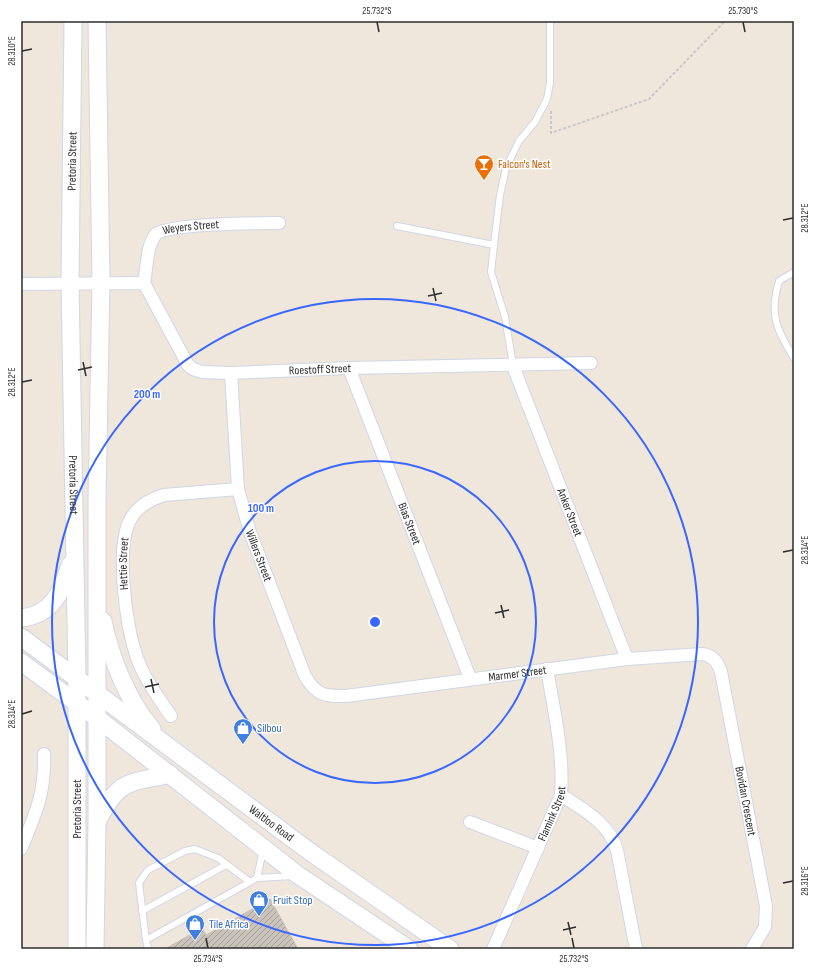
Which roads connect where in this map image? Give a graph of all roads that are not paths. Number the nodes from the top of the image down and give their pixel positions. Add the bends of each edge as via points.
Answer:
1 (73, 21) edge
2 (97, 21) edge
3 (550, 21) edge
4 (279, 222) dead end
5 (397, 226) dead end
6 (494, 245) junction
7 (794, 272) edge
8 (70, 283) junction
9 (101, 283) junction
10 (144, 283) junction
11 (21, 284) edge
12 (794, 358) edge
13 (591, 363) dead end
14 (513, 366) junction
15 (349, 368) junction
16 (231, 373) junction
17 (238, 489) junction
18 (74, 550) junction
19 (96, 578) junction
20 (21, 618) edge
21 (21, 637) edge
22 (707, 655) joint
23 (627, 659) junction
24 (21, 662) edge
25 (547, 669) junction
26 (77, 678) junction
27 (470, 678) junction
28 (97, 693) junction
29 (329, 696) joint
30 (77, 703) junction
31 (170, 716) dead end
32 (97, 718) junction
33 (171, 749) junction
34 (44, 754) dead end
35 (170, 774) junction
36 (561, 795) junction
37 (97, 822) junction
38 (470, 822) dead end
39 (264, 848) junction
40 (538, 848) junction
41 (21, 849) edge
42 (226, 864) junction
43 (298, 875) junction
44 (257, 878) junction
45 (250, 882) junction
46 (142, 911) junction
47 (146, 940) junction
48 (76, 949) edge
49 (95, 949) edge
50 (148, 949) edge
51 (409, 949) edge
52 (450, 949) edge
53 (493, 949) edge
54 (636, 949) edge
55 (752, 949) edge

1 - 8 main road, Pretoria Street
2 - 9 main road, Pretoria Street
3 - 6 lane via 550,84 547,99 535,122 519,141 506,168
4 - 10 street, Weyers Street via 185,226 161,230 153,239
5 - 6 lane
6 - 14 lane via 491,272 505,317
7 - 12 lane via 779,281 774,297 774,317 780,335
8 - 9 street
8 - 11 street
8 - 18 main road, Pretoria Street
9 - 10 street
9 - 19 main road, Pretoria Street
10 - 16 street, Roestoff Street via 188,365 202,372
13 - 14 street, Roestoff Street
14 - 15 street, Roestoff Street
14 - 23 street, Anker Street
15 - 16 street, Roestoff Street
15 - 27 street, Bias Street
16 - 17 street, Willers Street
17 - 29 street, Willers Street via 250,532 305,676 318,693
17 - 31 street, Hettie Street via 164,495 154,499 137,510 124,538 127,618 136,656
18 - 20 main road via 66,581 55,602 40,612
18 - 26 main road, Pretoria Street
19 - 28 main road, Pretoria Street
19 - 33 main road via 103,622 116,666 138,709 150,727
21 - 26 main road, Waltloo Road
22 - 23 street, Marmer Street
22 - 55 street, Bovidan Crescent via 714,660 721,672 766,906 765,927
23 - 25 street, Marmer Street
24 - 30 main road, Waltloo Road
25 - 27 street, Marmer Street
25 - 36 street, Flamink Street via 560,751
26 - 28 main road, Waltloo Road
26 - 30 main road, Pretoria Street
27 - 29 street, Marmer Street via 346,696
28 - 32 main road, Pretoria Street
28 - 33 main road, Waltloo Road
30 - 32 main road, Waltloo Road
30 - 48 main road, Pretoria Street
32 - 35 main road, Waltloo Road
32 - 37 main road, Pretoria Street
33 - 52 main road, Waltloo Road via 309,851
34 - 41 street via 40,803
35 - 37 main road via 126,784 110,799
35 - 39 main road, Waltloo Road
36 - 40 street, Flamink Street
36 - 54 street via 608,829 612,835
37 - 49 main road, Pretoria Street
38 - 40 street
39 - 43 main road, Waltloo Road
39 - 44 lane
40 - 53 street, Flamink Street
42 - 45 lane
42 - 46 lane
42 - 46 lane via 206,852 195,849 185,851 148,870 139,883
43 - 44 lane
43 - 51 main road, Waltloo Road
44 - 45 lane
45 - 47 lane
46 - 47 lane
47 - 50 lane

